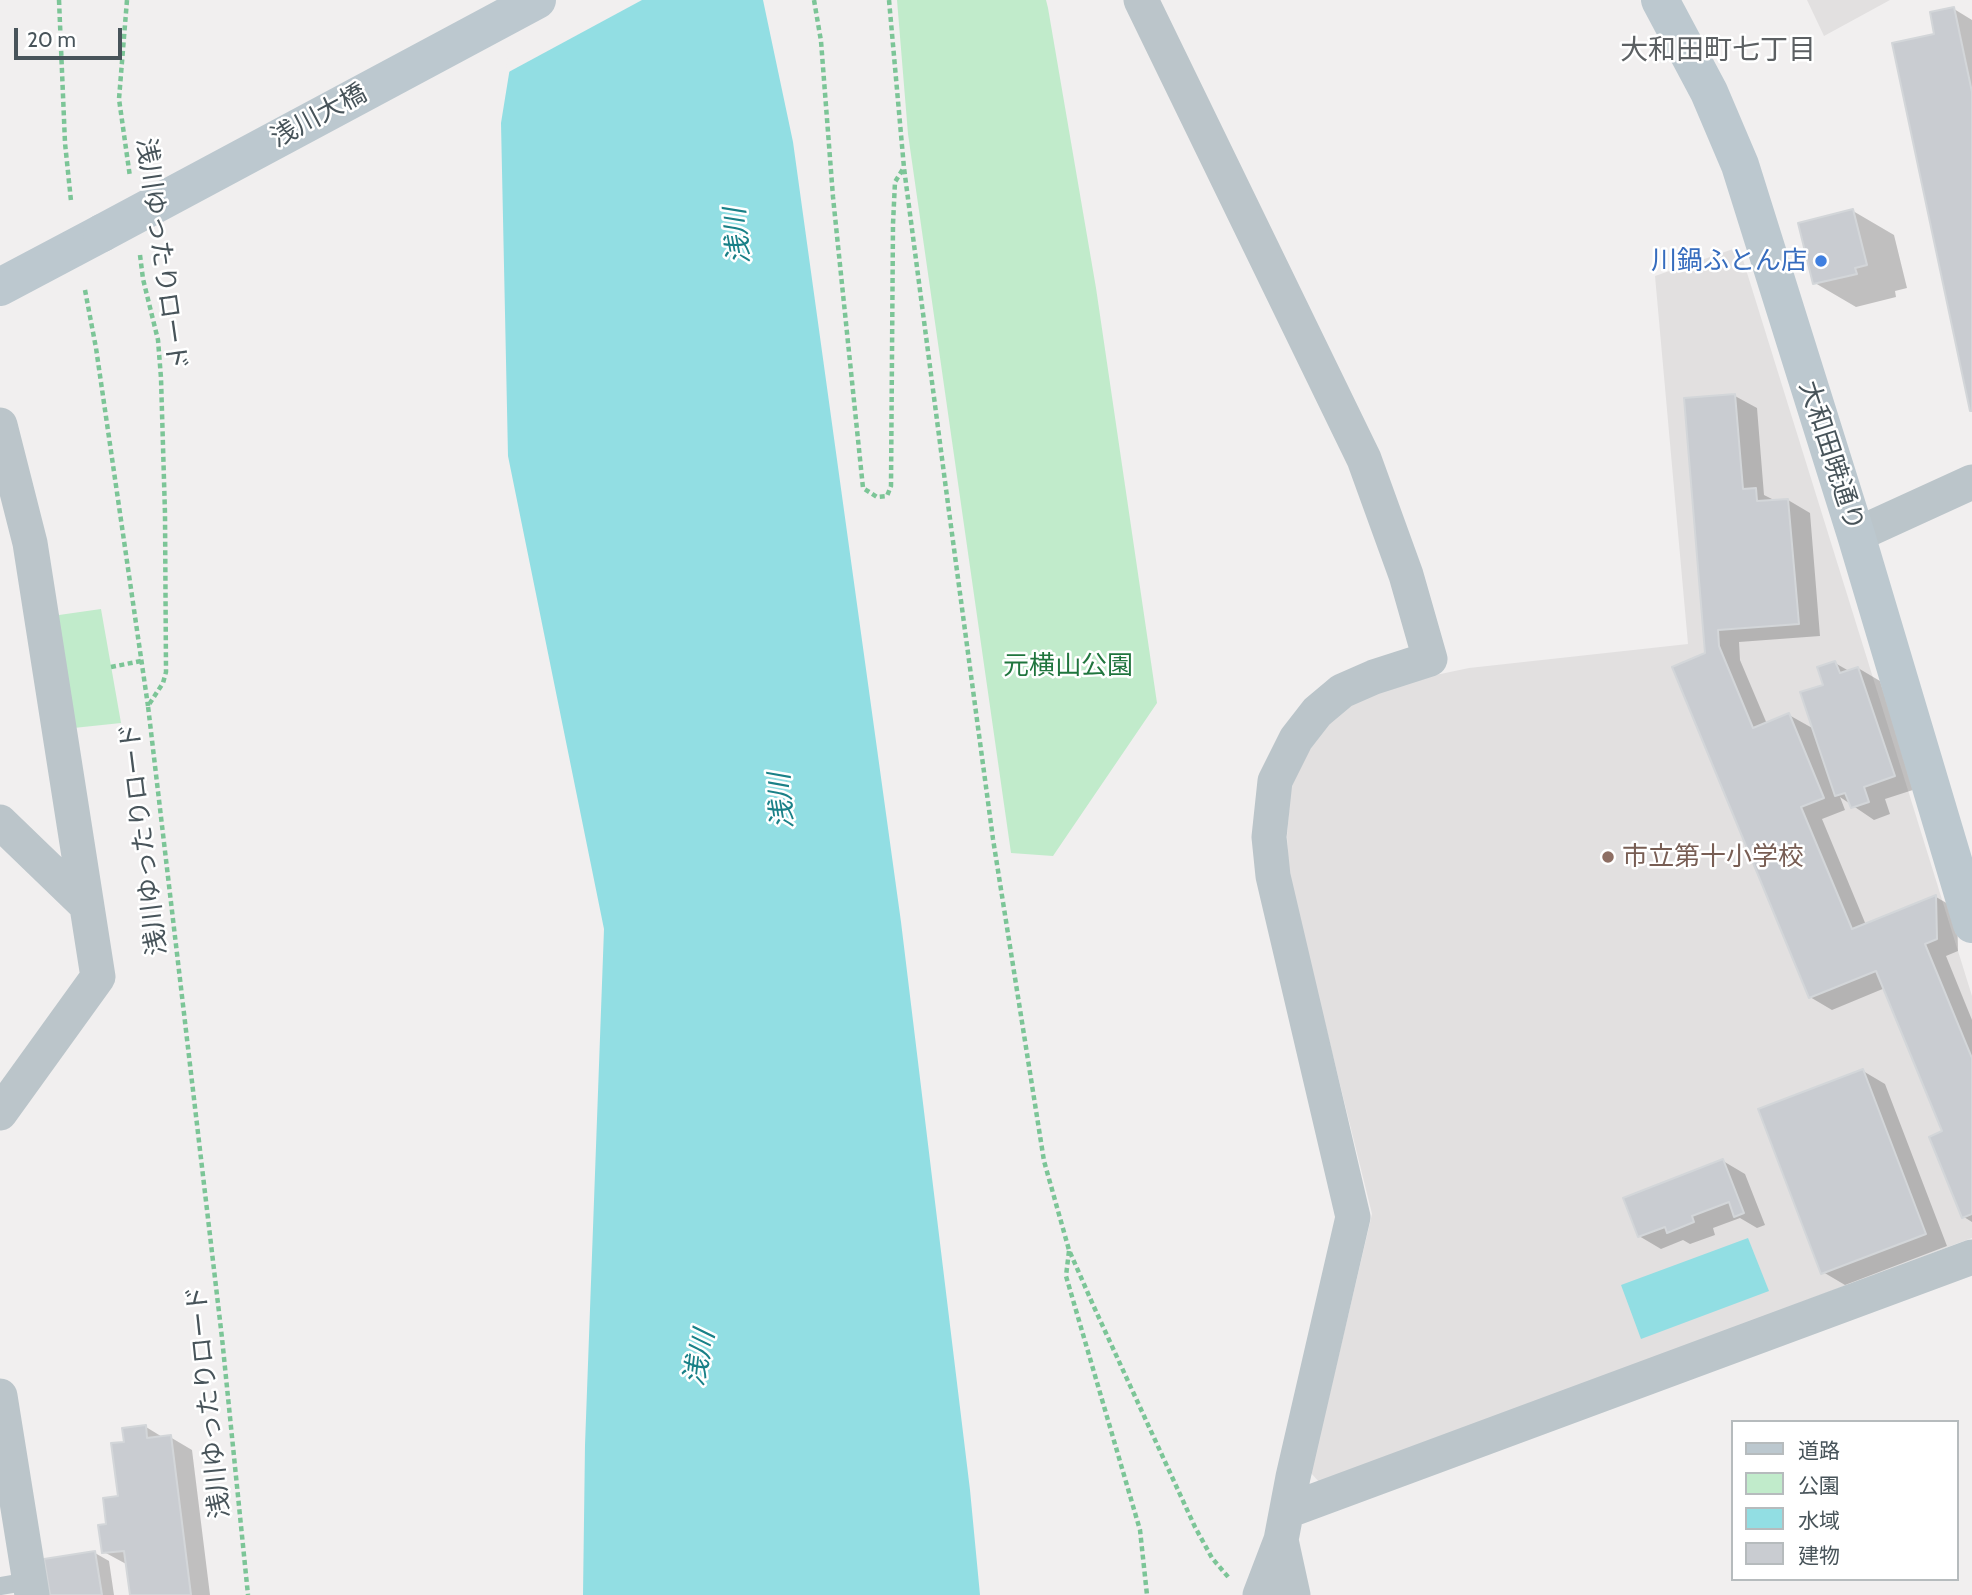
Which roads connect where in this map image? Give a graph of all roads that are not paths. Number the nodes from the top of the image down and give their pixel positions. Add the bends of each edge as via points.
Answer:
1 (537, 0) edge
2 (1141, 0) edge
3 (1660, 0) edge
4 (0, 287) edge
5 (0, 425) edge
6 (1972, 482) edge
7 (1856, 535) junction
8 (0, 822) edge
9 (87, 906) junction
10 (1972, 924) edge
11 (0, 1113) edge
12 (1972, 1257) edge
13 (0, 1396) edge
14 (1284, 1526) junction
15 (21, 1587) edge
16 (1246, 1588) edge
17 (1293, 1595) edge

1 - 4 street, 浅川大橋, bridge
2 - 14 street via 1364,459 1406,575 1430,659 1342,691 1317,712 1296,739 1275,781 1269,837 1273,876 1353,1217
3 - 7 street, 大和田暁通り via 1709,92 1740,165
5 - 9 street via 30,543
6 - 7 street
7 - 10 street, 大和田暁通り
8 - 9 street
9 - 11 street via 98,977
12 - 14 street
13 - 15 street
14 - 16 street
14 - 17 street

